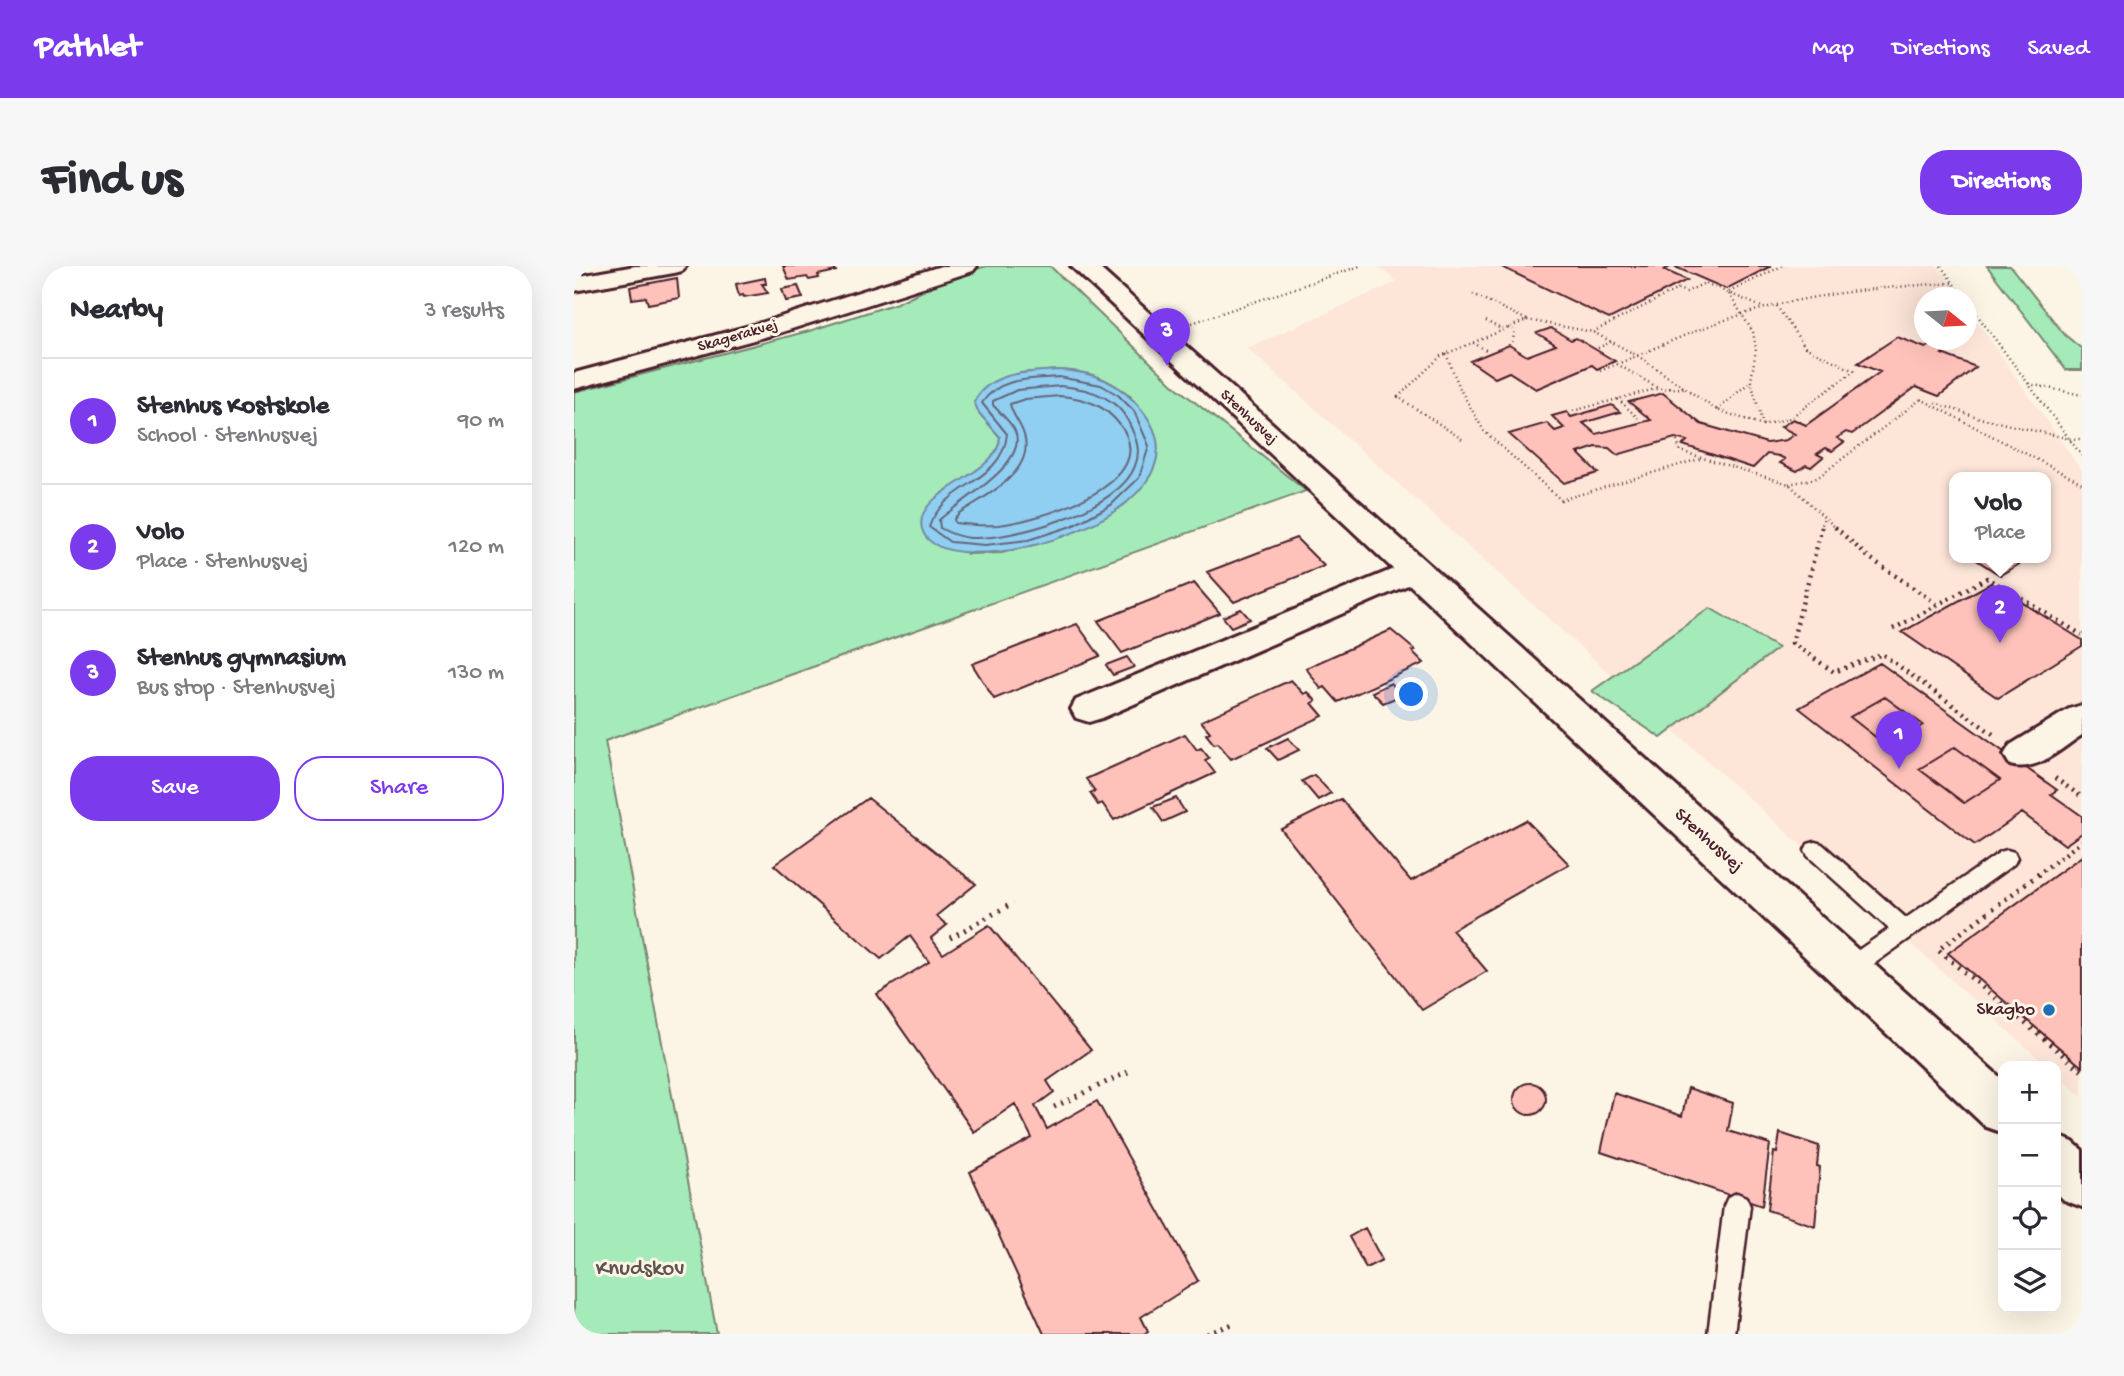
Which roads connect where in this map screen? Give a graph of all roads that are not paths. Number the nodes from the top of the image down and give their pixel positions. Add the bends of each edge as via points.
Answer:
1 (674, 266) edge
2 (947, 266) edge
3 (965, 266) edge
4 (1083, 266) edge
5 (574, 284) edge
6 (900, 286) junction
7 (574, 381) edge
8 (1413, 571) junction
9 (1089, 709) dead end
10 (2082, 718) edge
11 (2023, 755) road end
12 (1815, 850) dead end
13 (2007, 858) dead end
14 (1905, 930) junction
15 (1849, 969) junction
16 (1998, 1106) edge
17 (2061, 1163) edge
18 (2082, 1182) edge
19 (1737, 1206) dead end
20 (1721, 1334) edge

1 - 5 street
2 - 6 street, Skagerakvej
3 - 6 street, Skagerakvej
4 - 8 street, Stenhusvej
6 - 7 street, Skagerakvej via 771,328
8 - 9 street
8 - 15 street, Stenhusvej
10 - 11 street
12 - 14 lane
13 - 14 lane
14 - 15 lane
15 - 16 street, Stenhusvej
17 - 18 street
19 - 20 lane

